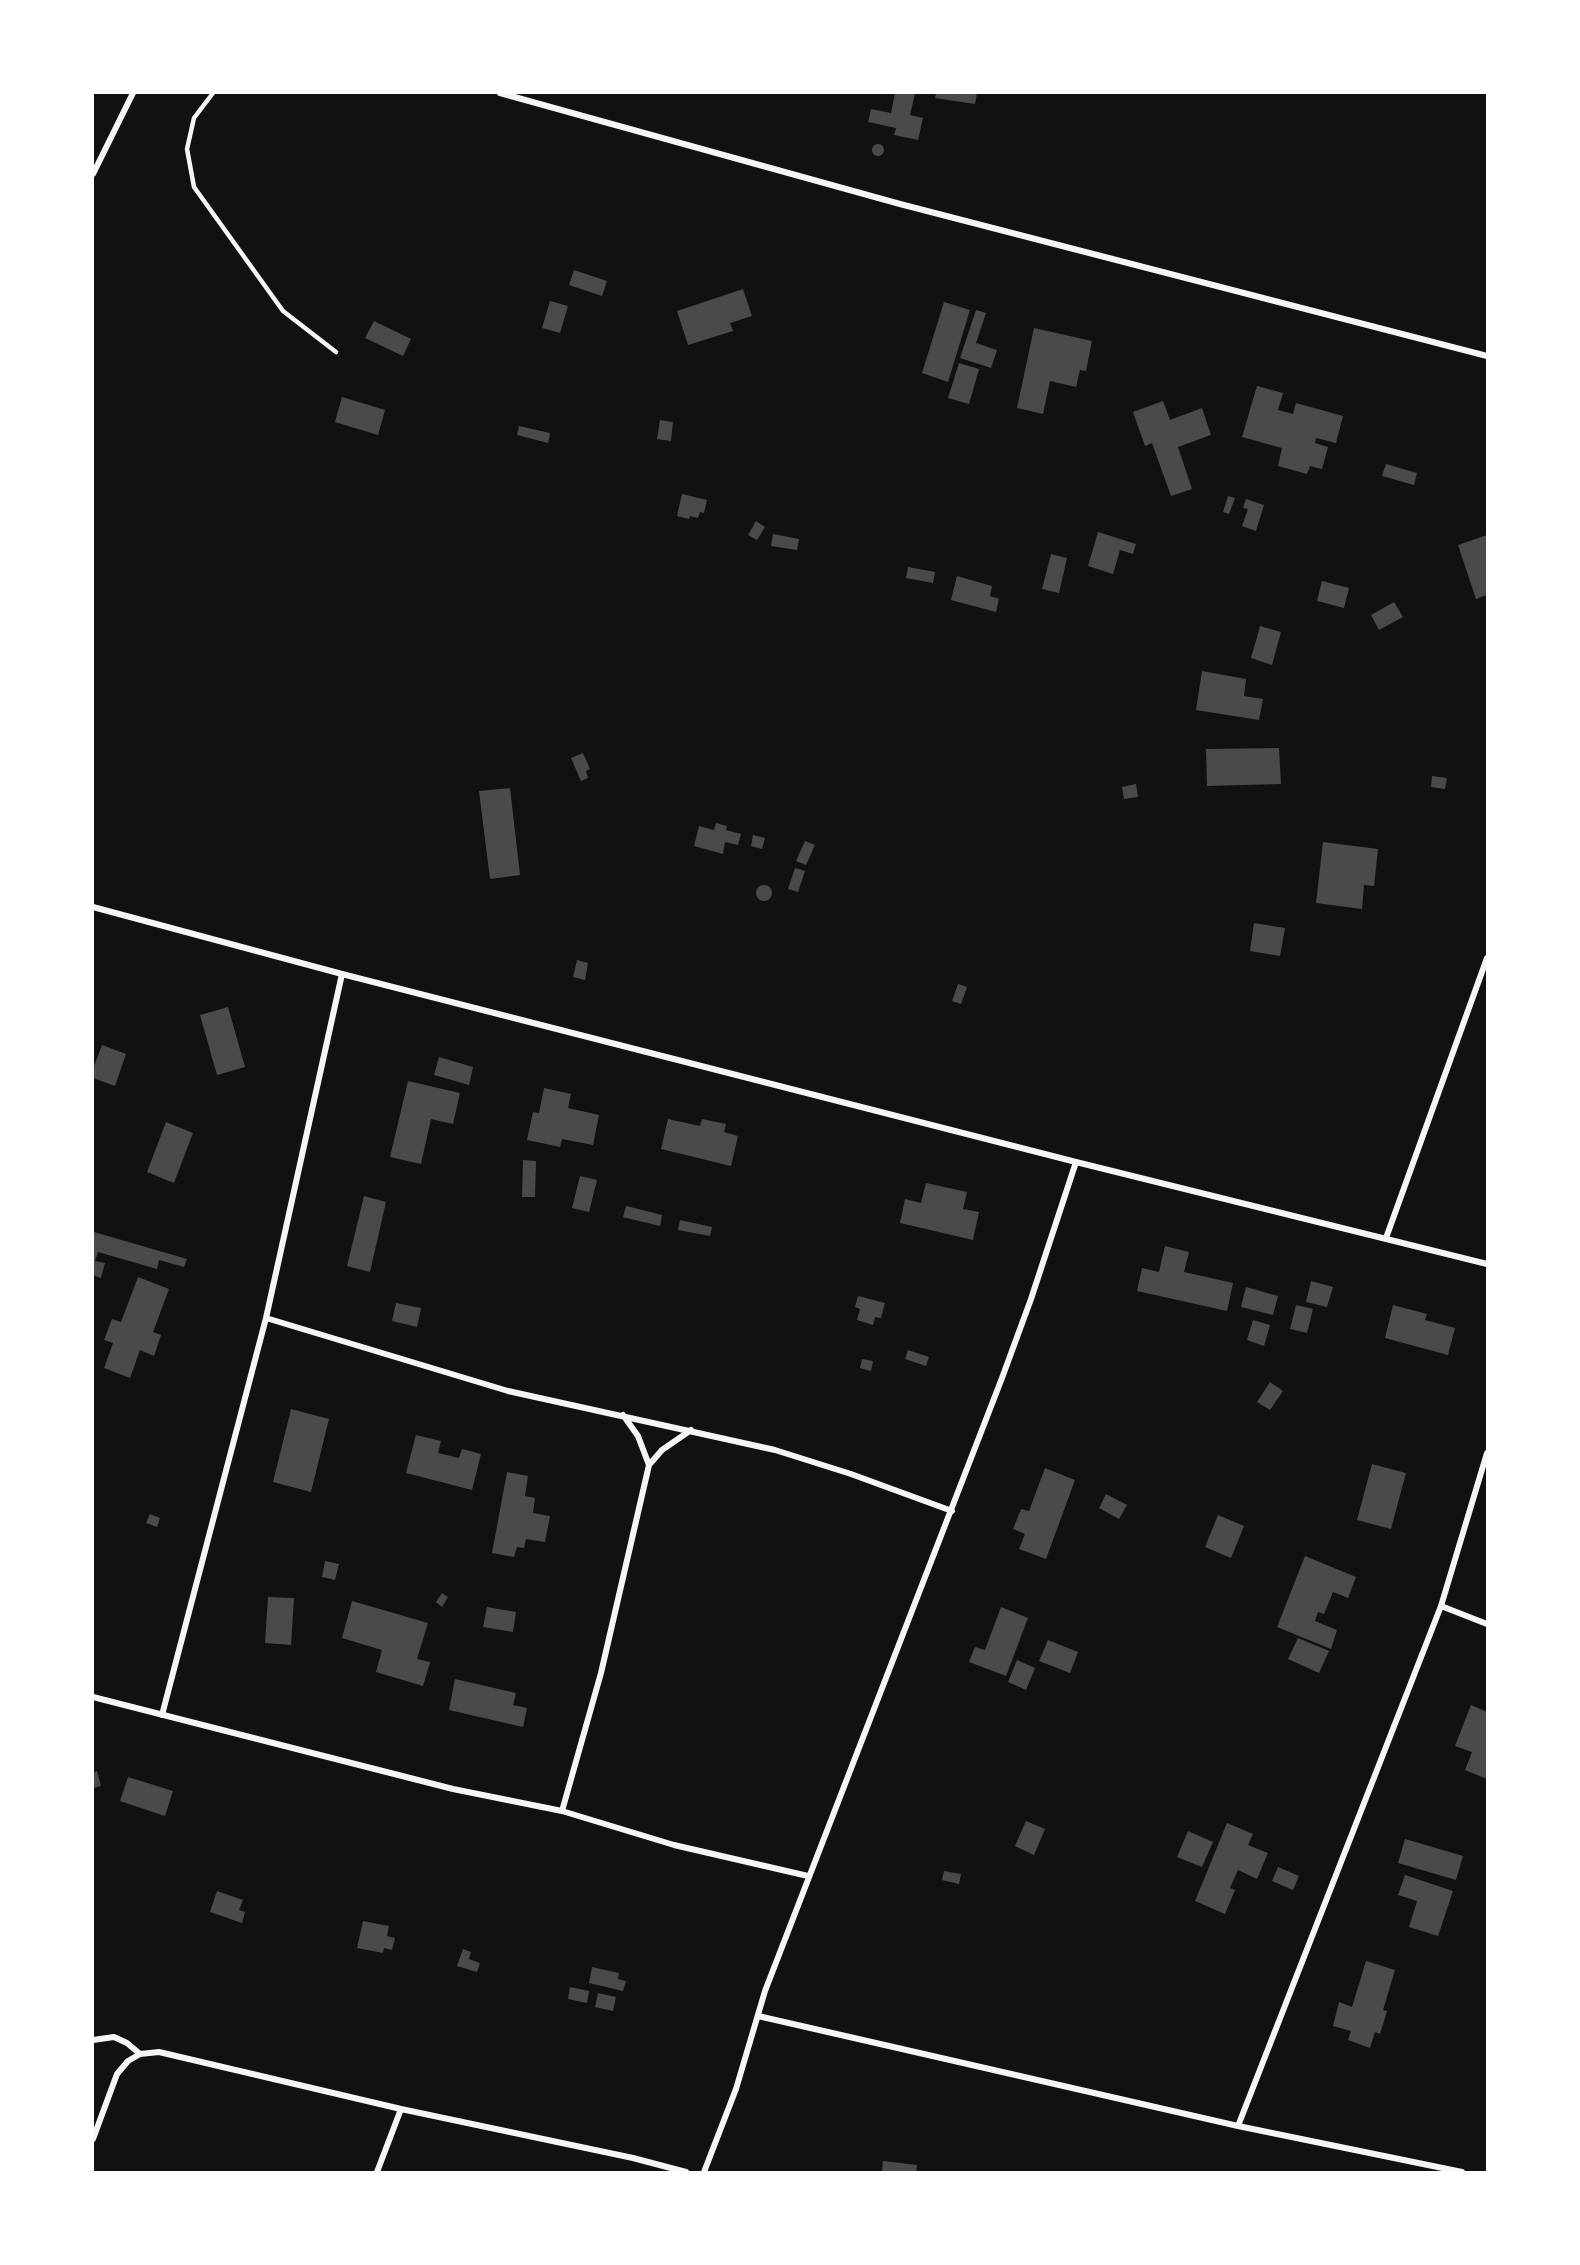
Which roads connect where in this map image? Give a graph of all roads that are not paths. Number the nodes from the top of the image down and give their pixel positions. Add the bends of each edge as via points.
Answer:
1 (133, 93) edge
2 (213, 93) edge
3 (500, 93) edge
4 (93, 174) edge
5 (336, 352) dead end
6 (1487, 356) edge
7 (93, 907) edge
8 (1487, 958) edge
9 (342, 974) junction
10 (1076, 1162) junction
11 (1386, 1239) junction
12 (1487, 1264) edge
13 (266, 1318) junction
14 (623, 1415) junction
15 (691, 1430) junction
16 (1487, 1453) edge
17 (649, 1465) junction
18 (952, 1511) junction
19 (1441, 1606) junction
20 (1487, 1624) edge
21 (93, 1697) edge
22 (162, 1715) junction
23 (562, 1811) junction
24 (808, 1876) junction
25 (758, 2016) junction
26 (93, 2040) edge
27 (140, 2054) junction
28 (401, 2109) junction
29 (1238, 2126) junction
30 (93, 2139) edge
31 (377, 2172) edge
32 (686, 2172) edge
33 (704, 2172) edge
34 (1462, 2172) edge

1 - 4 street
2 - 5 lane via 194,118 187,149 194,187 283,311
3 - 6 street via 900,204
7 - 9 street
8 - 11 street
9 - 10 street
9 - 13 street
10 - 11 street
10 - 18 street via 1031,1299
11 - 12 street
13 - 14 street via 508,1391
13 - 22 street
14 - 15 street
14 - 17 street via 638,1436
15 - 17 street via 662,1450
15 - 18 street via 775,1449
16 - 19 street
17 - 23 street via 601,1673
18 - 24 street
19 - 20 street
19 - 29 street
21 - 22 street
22 - 23 street via 453,1789
23 - 24 street via 674,1845
24 - 25 street
25 - 29 street
25 - 33 street via 736,2089
26 - 27 street via 114,2037
27 - 28 street via 159,2052
27 - 30 street via 117,2074
28 - 31 street
28 - 32 street
29 - 34 street

